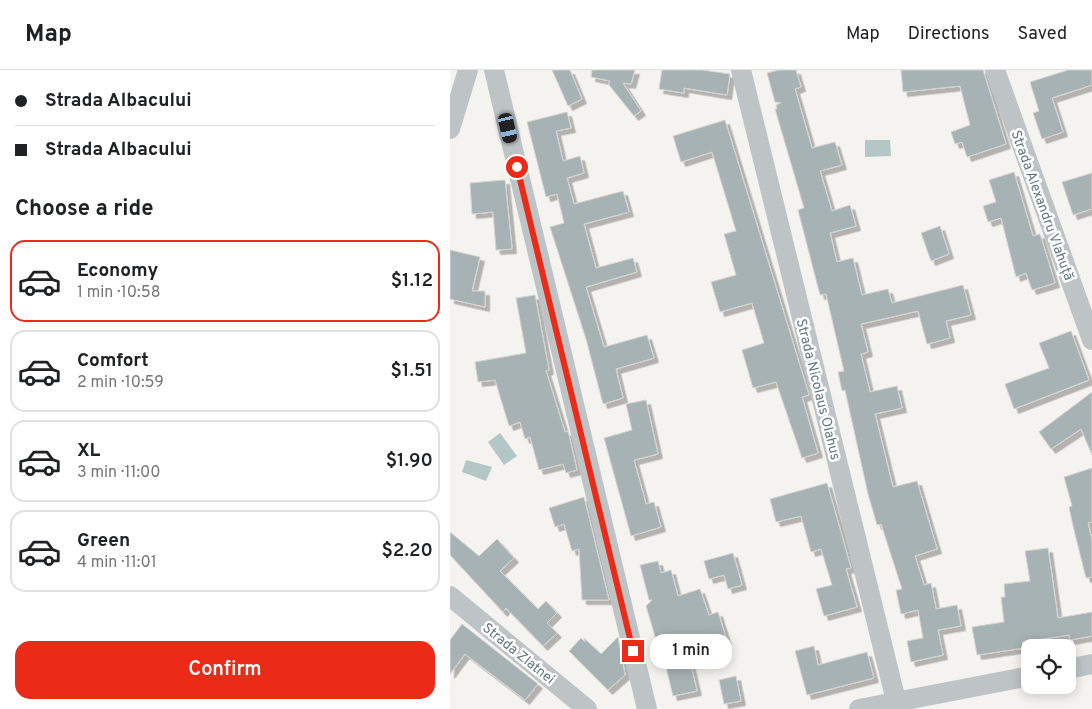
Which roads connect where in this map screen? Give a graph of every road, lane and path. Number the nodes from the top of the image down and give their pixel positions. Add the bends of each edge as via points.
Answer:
1 (468, 70) edge
2 (494, 70) edge
3 (741, 70) edge
4 (995, 70) edge
5 (450, 129) edge
6 (1092, 340) edge
7 (450, 596) edge
8 (1092, 664) edge
9 (1076, 667) edge
10 (1021, 678) edge
11 (897, 706) edge
12 (587, 709) edge
13 (647, 709) edge
14 (859, 709) edge

1 - 5 street
2 - 13 street
3 - 11 street, Strada Nicolaus Olahus
4 - 6 street, Strada Alexandru Vlahuță
7 - 12 street, Strada Zlatnei
8 - 9 street
10 - 11 street
11 - 14 street

